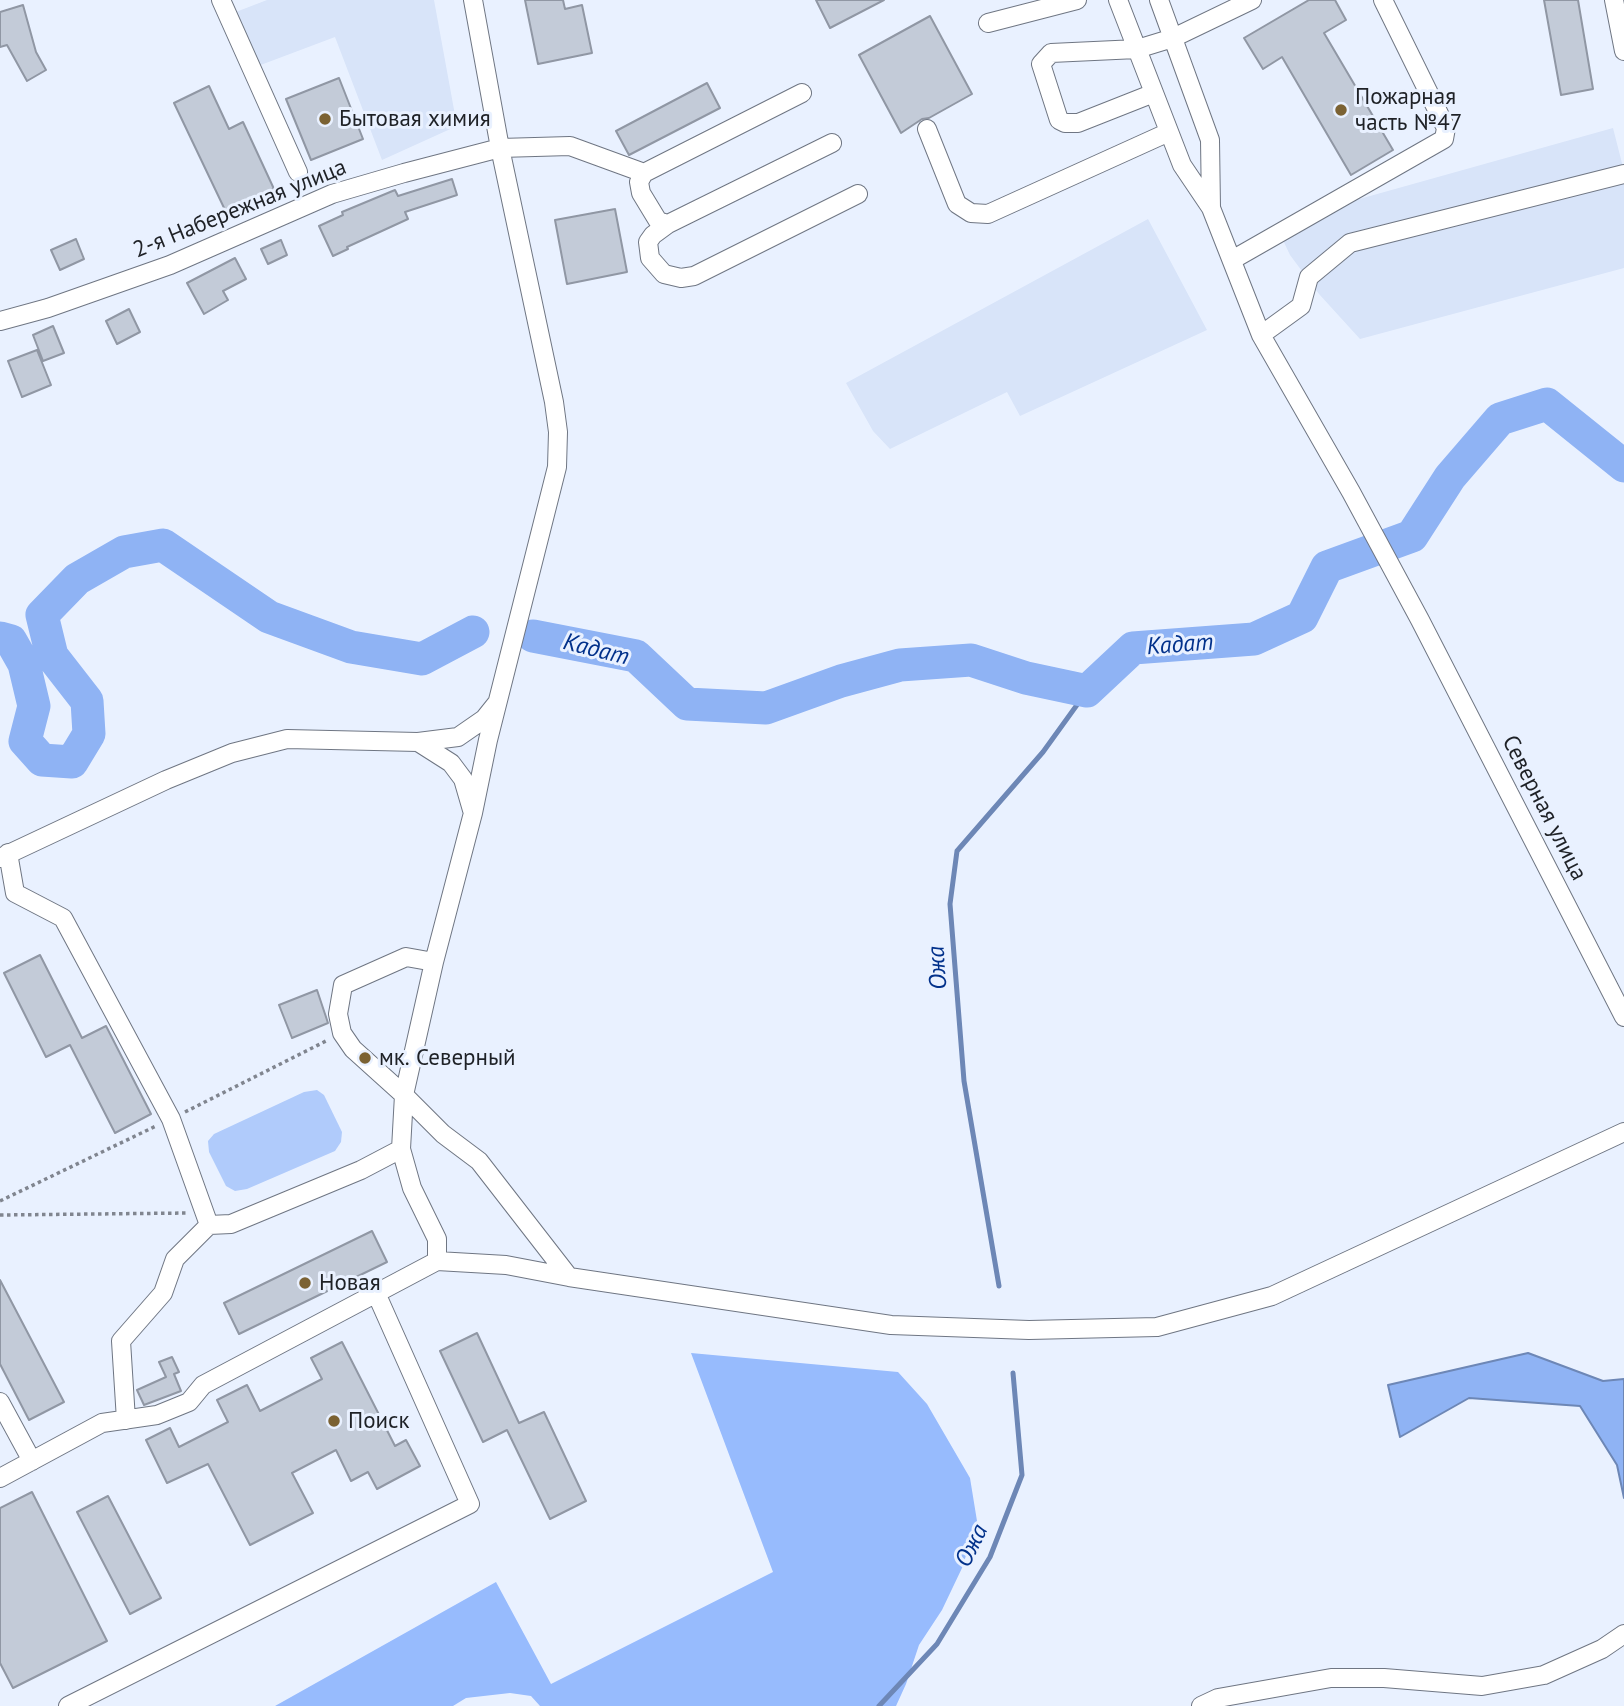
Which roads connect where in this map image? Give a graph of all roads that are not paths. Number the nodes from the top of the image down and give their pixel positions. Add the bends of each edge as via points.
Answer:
1 (220, 0) edge
2 (473, 0) edge
3 (1077, 0) edge
4 (1118, 0) edge
5 (1159, 0) edge
6 (1252, 0) edge
7 (1383, 0) edge
8 (1614, 0) edge
9 (988, 23) dead end
10 (1172, 38) junction
11 (1137, 49) junction
12 (1624, 51) edge
13 (802, 93) dead end
14 (1154, 93) junction
15 (927, 129) dead end
16 (1169, 132) junction
17 (832, 143) dead end
18 (500, 148) junction
19 (298, 172) dead end
20 (644, 173) junction
21 (1624, 174) edge
22 (858, 194) dead end
23 (1211, 208) junction
24 (668, 224) junction
25 (1232, 260) junction
26 (0, 321) edge
27 (1261, 335) junction
28 (498, 701) junction
29 (418, 742) junction
30 (473, 813) junction
31 (4, 855) edge
32 (435, 962) junction
33 (1624, 1017) edge
34 (404, 1095) junction
35 (1624, 1132) edge
36 (401, 1149) junction
37 (206, 1219) junction
38 (437, 1261) junction
39 (569, 1277) junction
40 (376, 1293) junction
41 (0, 1402) edge
42 (127, 1420) junction
43 (32, 1461) junction
44 (0, 1478) edge
45 (1624, 1634) edge
46 (68, 1706) edge
47 (1201, 1706) edge

1 - 19 street
2 - 18 street
3 - 9 street
4 - 11 street
5 - 10 street
6 - 10 street
7 - 25 street via 1446,128 1444,139
8 - 12 street
10 - 11 street
10 - 23 street via 1210,140
11 - 14 street
11 - 14 street via 1051,53 1041,64 1059,120 1078,123
13 - 20 street
14 - 16 street
15 - 16 street via 957,204 971,214 988,215
16 - 23 street via 1182,165
17 - 24 street
18 - 20 street, 2-я Набережная улица via 570,146
18 - 26 street, 2-я Набережная улица via 332,194 170,265
18 - 28 street via 558,432 557,467
20 - 24 street via 639,182 641,193 658,221
21 - 27 street via 1350,243 1309,277 1301,306
22 - 24 street via 694,276 664,274 650,258 648,242
23 - 25 street
25 - 27 street
27 - 33 street, Северная улица via 1420,620
28 - 29 street via 484,719 458,737
28 - 30 street
29 - 30 street via 451,763 463,779
29 - 31 street via 287,739 232,752
30 - 32 street
31 - 37 street via 15,893 63,918 171,1119
32 - 34 street
32 - 34 street via 406,957 344,985 338,1014 342,1033 353,1049
34 - 36 street
34 - 39 street via 443,1134 479,1161
35 - 39 street via 1272,1296 1157,1327 1029,1330 891,1325
36 - 37 street via 231,1224
36 - 38 street via 412,1188 437,1239
37 - 42 street via 174,1259 163,1293 121,1340
38 - 39 street via 506,1265
38 - 40 street
40 - 42 street via 203,1385 189,1402 157,1415
40 - 46 street via 470,1504
41 - 43 street
42 - 43 street via 102,1423
43 - 44 street
45 - 47 street via 1545,1675 1495,1684 1331,1678 1219,1698

